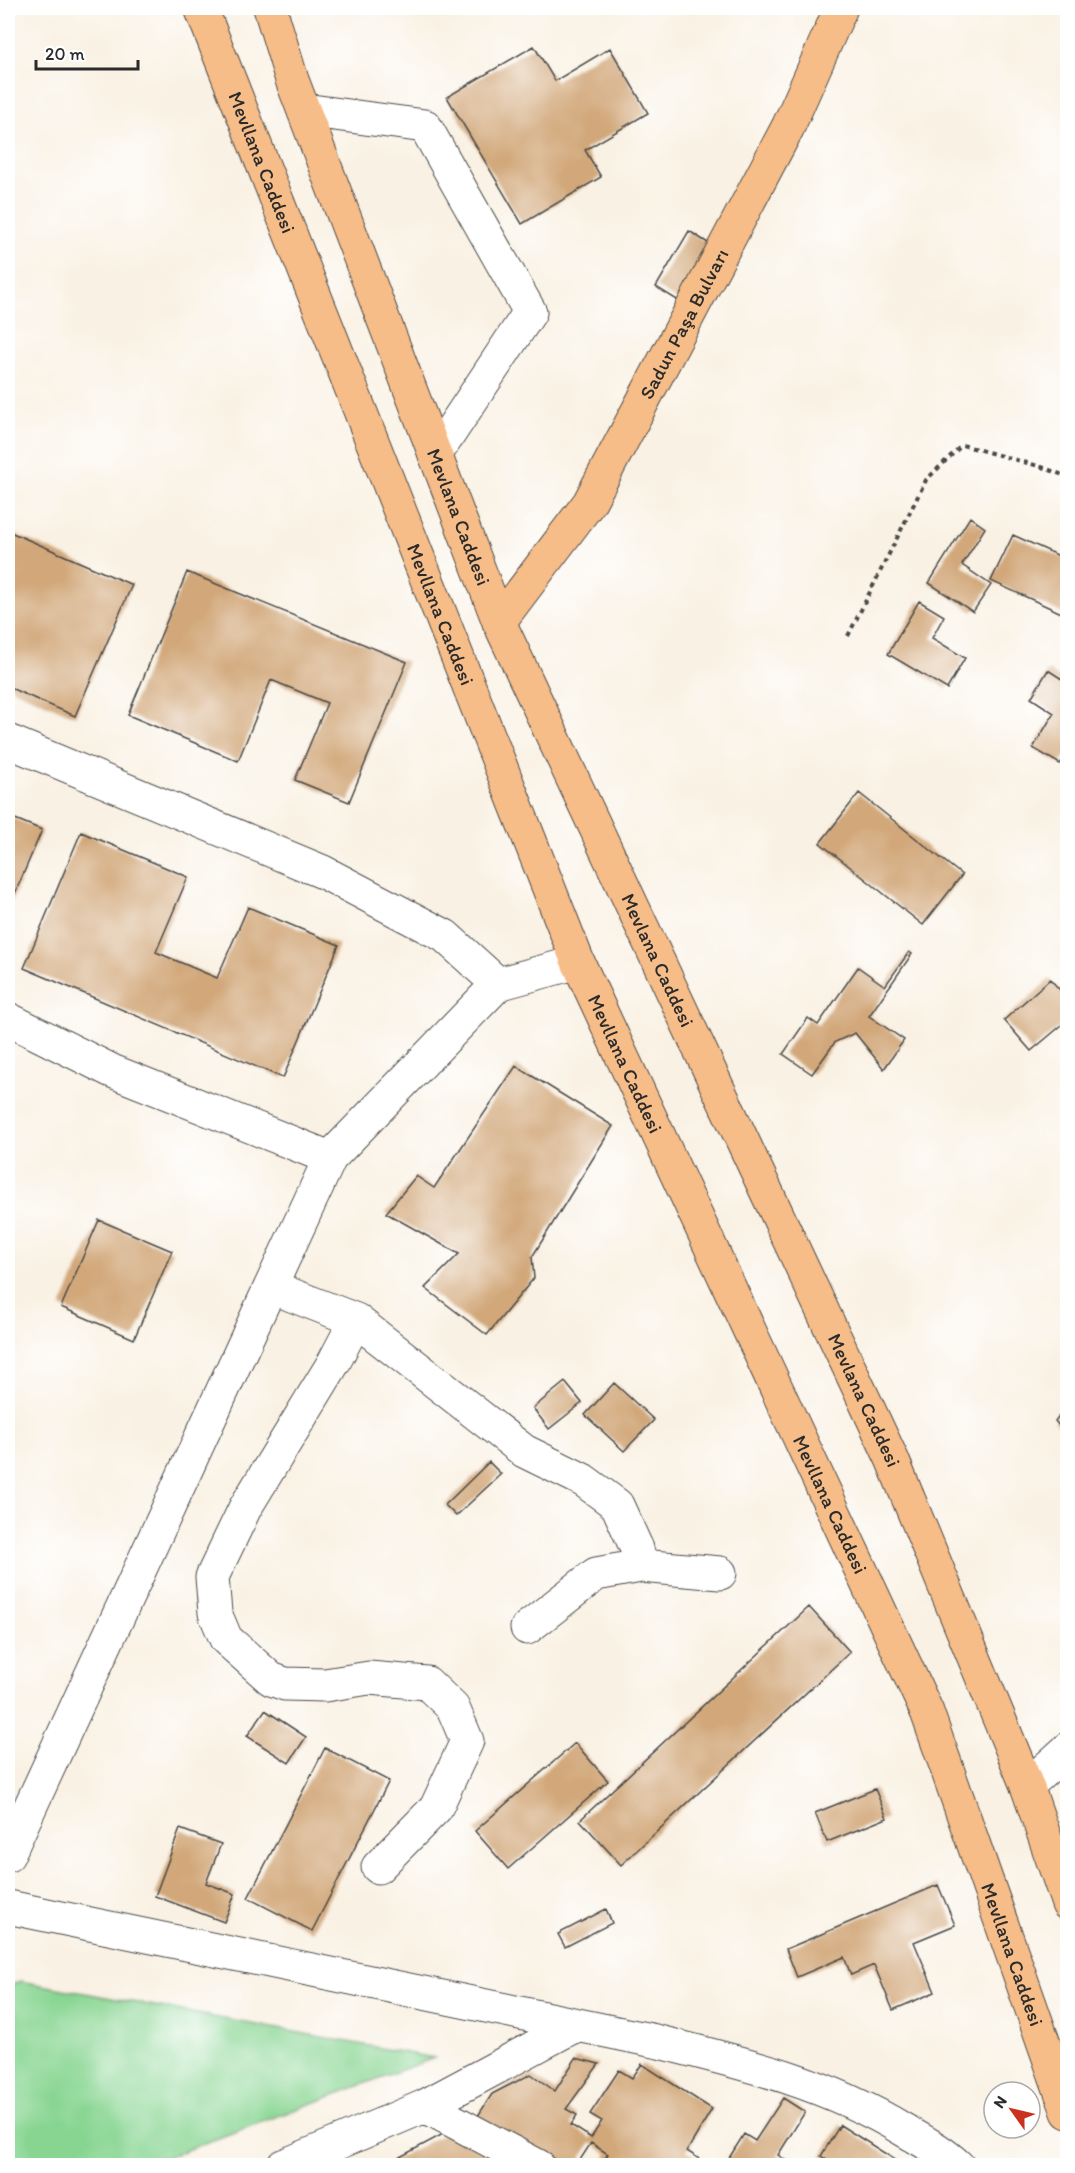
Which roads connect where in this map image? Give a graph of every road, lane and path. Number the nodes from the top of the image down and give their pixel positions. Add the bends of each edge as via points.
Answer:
1 (201, 8) edge
2 (270, 8) edge
3 (841, 8) edge
4 (303, 110) junction
5 (435, 455) junction
6 (1068, 477) edge
7 (499, 622) junction
8 (848, 636) dead end
9 (8, 741) edge
10 (578, 962) junction
11 (498, 984) junction
12 (8, 1019) edge
13 (330, 1158) junction
14 (271, 1287) junction
15 (356, 1320) junction
16 (641, 1566) junction
17 (720, 1573) dead end
18 (526, 1628) dead end
19 (1068, 1749) edge
20 (1027, 1786) junction
21 (8, 1855) edge
22 (378, 1867) dead end
23 (1068, 1904) edge
24 (8, 1907) edge
25 (574, 2026) junction
26 (425, 2106) junction
27 (1068, 2112) edge
28 (947, 2162) edge
29 (283, 2166) edge
30 (538, 2166) edge

1 - 10 main road, Mevllana Caddesi
2 - 4 main road, Mevlana Caddesi
3 - 7 main road, Sadun Paşa Bulvarı via 788,127 589,503
4 - 5 main road, Mevlana Caddesi
4 - 5 street via 425,126 530,312
5 - 7 main road, Mevlana Caddesi
6 - 8 path via 962,444 926,480
7 - 20 main road, Mevlana Caddesi via 892,1459
9 - 11 street via 323,872 445,936
10 - 11 street
10 - 27 main road, Mevllana Caddesi via 927,1712
11 - 13 street
12 - 13 street via 112,1071
13 - 14 street
14 - 15 street
14 - 21 street
15 - 16 street via 524,1451 582,1480 617,1505
15 - 22 street via 245,1508 212,1577 215,1613 226,1639 271,1679 295,1685 369,1678 427,1683 453,1708 467,1741 436,1808
16 - 17 street
16 - 18 street via 596,1574
19 - 20 street
20 - 23 main road, Mevlana Caddesi
24 - 25 street
25 - 26 street
25 - 28 street via 728,2059 820,2087 873,2111
26 - 29 street
26 - 30 street

